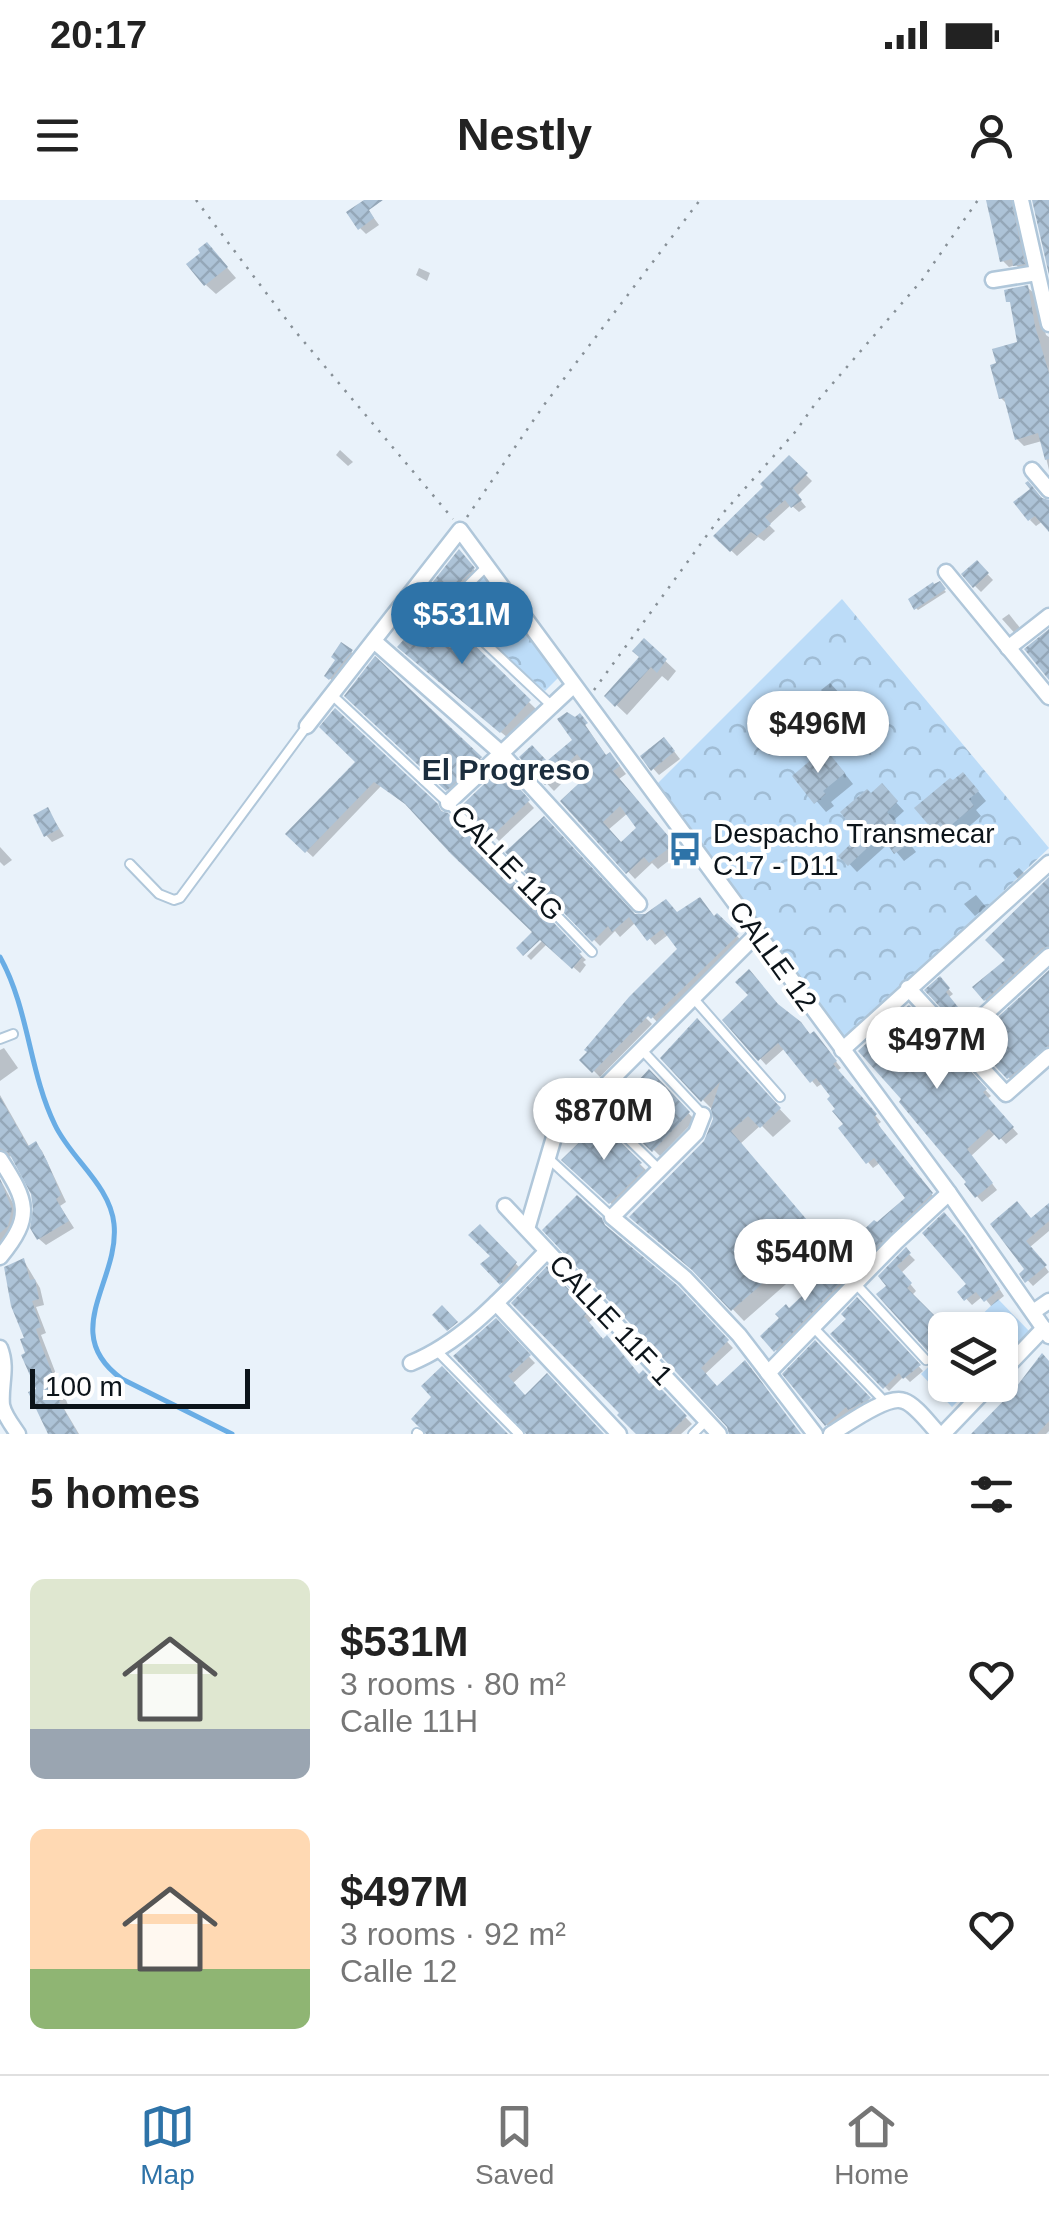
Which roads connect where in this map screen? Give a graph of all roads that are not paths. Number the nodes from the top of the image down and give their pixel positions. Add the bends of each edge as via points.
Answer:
1 (1022, 200) edge
2 (1037, 273) junction
3 (993, 280) dead end
4 (1049, 324) edge
5 (1032, 470) dead end
6 (1049, 490) edge
7 (486, 566) junction
8 (946, 572) dead end
9 (420, 581) junction
10 (446, 607) junction
11 (1049, 616) edge
12 (374, 641) junction
13 (1008, 648) junction
14 (573, 686) junction
15 (332, 694) junction
16 (1049, 697) edge
17 (552, 706) junction
18 (308, 726) joint
19 (500, 752) junction
20 (448, 803) junction
21 (1049, 863) edge
22 (130, 864) dead end
23 (639, 904) dead end
24 (758, 933) junction
25 (592, 952) dead end
26 (1049, 956) edge
27 (908, 988) junction
28 (693, 996) junction
29 (13, 1034) dead end
30 (958, 1039) junction
31 (0, 1040) edge
32 (641, 1048) junction
33 (842, 1050) junction
34 (1049, 1056) edge
35 (780, 1097) dead end
36 (588, 1100) junction
37 (703, 1114) joint
38 (547, 1157) junction
39 (0, 1159) edge
40 (660, 1170) junction
41 (949, 1193) junction
42 (505, 1206) dead end
43 (612, 1217) junction
44 (527, 1229) junction
45 (546, 1252) junction
46 (0, 1258) edge
47 (855, 1283) junction
48 (1049, 1301) edge
49 (496, 1303) junction
50 (1032, 1312) junction
51 (813, 1326) junction
52 (1046, 1332) edge
53 (0, 1348) edge
54 (438, 1352) junction
55 (1018, 1358) edge
56 (926, 1360) dead end
57 (411, 1363) dead end
58 (768, 1373) junction
59 (973, 1402) edge
60 (886, 1403) junction
61 (706, 1421) junction
62 (18, 1434) edge
63 (520, 1434) edge
64 (619, 1434) edge
65 (692, 1434) edge
66 (718, 1434) edge
67 (816, 1434) edge
68 (832, 1434) edge
69 (941, 1434) edge

1 - 2 street
2 - 3 street
2 - 4 street
5 - 6 street
7 - 9 street, CALLE 12 via 460,530
7 - 10 lane
7 - 14 street, CALLE 12
8 - 13 street
9 - 10 lane
9 - 12 street
10 - 17 lane
11 - 13 street
12 - 15 street
12 - 19 street
13 - 16 street
14 - 17 street
14 - 24 street, CALLE 12
15 - 18 street
15 - 20 lane, CALLE 11G
17 - 19 street
18 - 22 lane via 180,898 159,894
19 - 20 street
19 - 23 street
20 - 25 lane, CALLE 11G
21 - 27 street
24 - 28 street
24 - 33 street, CALLE 12
26 - 30 street
27 - 30 street
27 - 33 street
28 - 32 street
28 - 35 lane
29 - 31 lane
30 - 34 street via 1006,1094
32 - 36 street
32 - 37 lane
33 - 41 street, CALLE 12
36 - 38 street via 554,1137
36 - 40 lane
37 - 40 street via 696,1133
38 - 43 lane
38 - 44 street
39 - 46 street via 24,1207 23,1222
40 - 43 street
41 - 47 street
41 - 50 street, CALLE 12
42 - 44 street, CALLE 11F 1
43 - 58 street via 685,1278
44 - 45 street, CALLE 11F 1
45 - 49 street
45 - 61 street, CALLE 11F 1
47 - 51 street
47 - 56 lane
48 - 50 street
49 - 54 street
49 - 64 street
50 - 52 street, CALLE 12
51 - 58 street
51 - 60 lane
52 - 55 street
53 - 62 street via 2,1405
54 - 57 street
54 - 63 lane
58 - 67 street
59 - 69 street
60 - 68 street
60 - 69 street via 905,1401
61 - 65 lane
61 - 66 street, CALLE 11F 1

